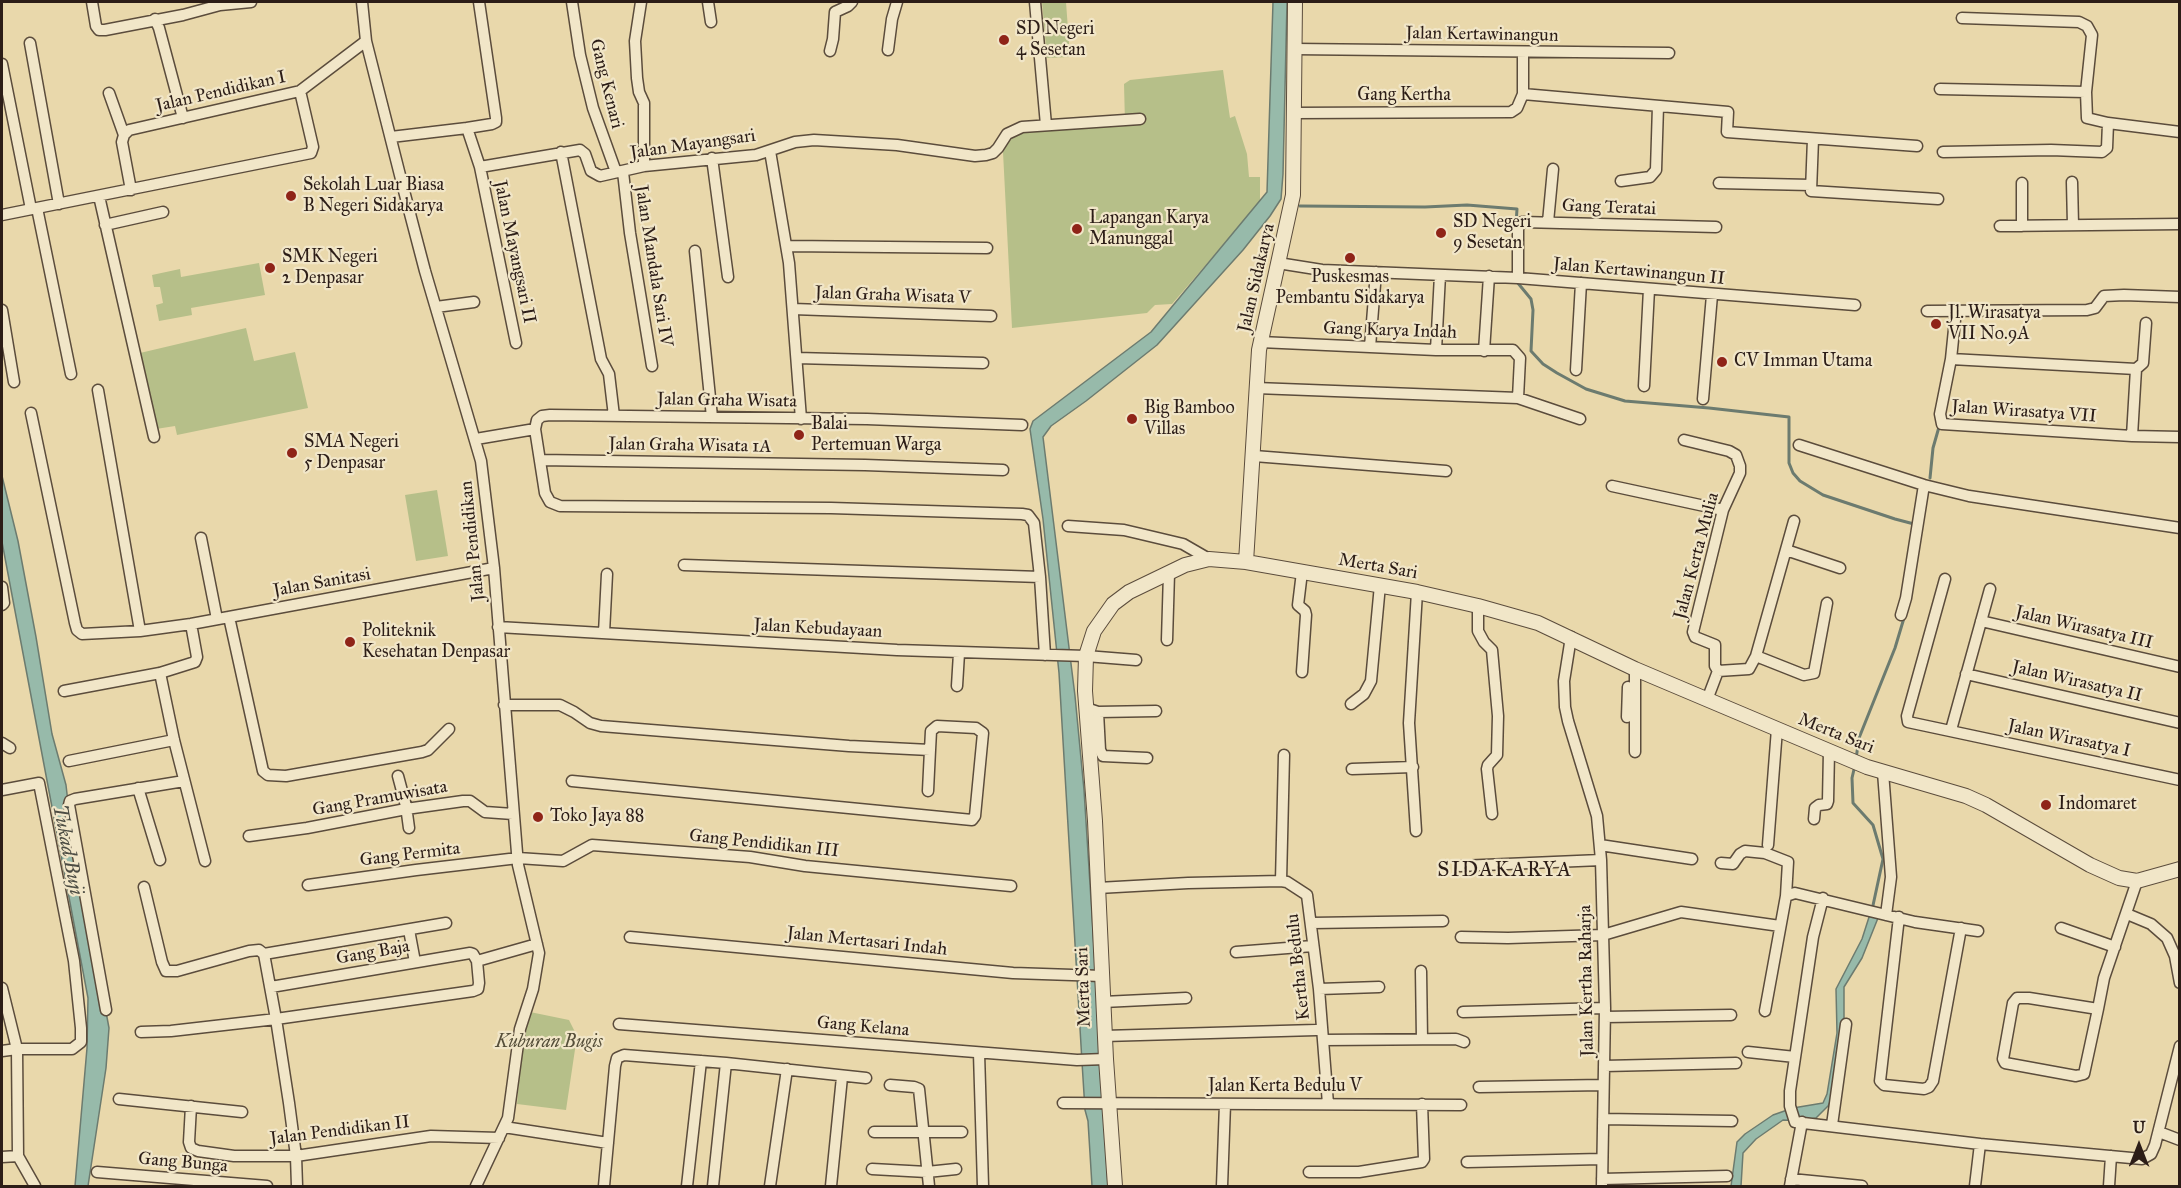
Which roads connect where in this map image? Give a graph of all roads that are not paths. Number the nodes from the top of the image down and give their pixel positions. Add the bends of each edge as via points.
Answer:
1 (92, 2) edge
2 (251, 2) edge
3 (362, 2) edge
4 (572, 2) edge
5 (641, 2) edge
6 (708, 2) edge
7 (852, 2) edge
8 (897, 2) edge
9 (1035, 2) edge
10 (1295, 2) edge
11 (480, 3) edge
12 (1962, 18) dead end
13 (155, 19) junction
14 (711, 22) dead end
15 (366, 41) junction
16 (30, 43) dead end
17 (1294, 49) junction
18 (888, 50) dead end
19 (830, 51) dead end
20 (1523, 52) junction
21 (1669, 53) dead end
22 (2, 64) edge
23 (1940, 89) dead end
24 (300, 92) junction
25 (2086, 92) junction
26 (108, 93) dead end
27 (1523, 94) junction
28 (1658, 106) junction
29 (1294, 113) junction
30 (183, 118) junction
31 (1140, 119) dead end
32 (2108, 123) junction
33 (1046, 124) junction
34 (467, 128) junction
35 (2180, 132) edge
36 (124, 135) junction
37 (391, 137) junction
38 (1814, 139) junction
39 (1917, 146) dead end
40 (770, 151) junction
41 (561, 152) junction
42 (1943, 152) dead end
43 (712, 158) junction
44 (644, 166) junction
45 (480, 167) junction
46 (1552, 169) dead end
47 (619, 172) junction
48 (1621, 181) dead end
49 (2072, 182) dead end
50 (1719, 183) dead end
51 (2022, 183) dead end
52 (1811, 185) junction
53 (132, 190) junction
54 (99, 196) junction
55 (1938, 199) dead end
56 (59, 204) junction
57 (34, 208) junction
58 (163, 212) dead end
59 (2, 215) edge
60 (1548, 222) junction
61 (2180, 224) edge
62 (105, 225) junction
63 (2073, 225) junction
64 (2000, 226) dead end
65 (2022, 226) junction
66 (1716, 227) dead end
67 (787, 246) junction
68 (987, 248) dead end
69 (695, 251) dead end
70 (1278, 263) junction
71 (1376, 272) junction
72 (1440, 275) junction
73 (1489, 276) junction
74 (728, 277) dead end
75 (1518, 278) junction
76 (1581, 283) junction
77 (1649, 289) junction
78 (1712, 295) junction
79 (2180, 297) edge
80 (474, 302) dead end
81 (1855, 305) dead end
82 (436, 307) junction
83 (793, 309) junction
84 (2, 310) edge
85 (1956, 310) junction
86 (1927, 311) dead end
87 (991, 316) dead end
88 (2146, 322) dead end
89 (1260, 342) junction
90 (516, 343) dead end
91 (1370, 347) junction
92 (1436, 350) junction
93 (1484, 351) junction
94 (797, 358) junction
95 (1951, 359) junction
96 (983, 363) dead end
97 (652, 366) dead end
98 (2136, 369) junction
99 (1576, 370) dead end
100 (71, 374) dead end
101 (14, 382) dead end
102 (1644, 387) dead end
103 (1256, 388) junction
104 (98, 390) dead end
105 (1518, 398) junction
106 (1703, 399) dead end
107 (31, 413) dead end
108 (614, 416) junction
109 (711, 417) junction
110 (801, 419) junction
111 (1580, 419) dead end
112 (1022, 425) dead end
113 (536, 429) junction
114 (2132, 436) junction
115 (154, 437) dead end
116 (2180, 437) edge
117 (476, 439) junction
118 (1684, 440) dead end
119 (1799, 445) dead end
120 (1254, 456) junction
121 (540, 460) junction
122 (1003, 470) dead end
123 (1446, 471) dead end
124 (1611, 486) dead end
125 (1924, 486) junction
126 (1724, 510) junction
127 (1794, 521) dead end
128 (1068, 526) dead end
129 (2180, 528) edge
130 (201, 538) dead end
131 (1786, 550) junction
132 (1209, 559) junction
133 (1246, 562) junction
134 (684, 565) dead end
135 (494, 568) junction
136 (1840, 568) dead end
137 (1169, 573) junction
138 (1302, 573) junction
139 (607, 574) dead end
140 (1040, 577) junction
141 (1945, 579) dead end
142 (1380, 585) junction
143 (2, 587) edge
144 (1990, 589) dead end
145 (1417, 592) junction
146 (1827, 603) dead end
147 (2, 605) edge
148 (1478, 606) junction
149 (1901, 615) dead end
150 (229, 617) junction
151 (218, 619) junction
152 (1981, 621) junction
153 (191, 624) junction
154 (498, 627) junction
155 (140, 631) junction
156 (604, 633) junction
157 (1571, 637) junction
158 (1167, 640) dead end
159 (959, 653) junction
160 (1048, 655) junction
161 (1080, 656) junction
162 (1756, 656) junction
163 (1136, 660) dead end
164 (1632, 667) junction
165 (2180, 667) edge
166 (1718, 671) junction
167 (1302, 672) dead end
168 (160, 673) junction
169 (1966, 674) junction
170 (957, 686) dead end
171 (64, 690) dead end
172 (1707, 700) junction
173 (1351, 704) dead end
174 (504, 705) junction
175 (1092, 710) junction
176 (1156, 711) dead end
177 (1627, 717) dead end
178 (2180, 723) edge
179 (448, 729) dead end
180 (1777, 729) junction
181 (1951, 730) junction
182 (174, 740) junction
183 (930, 750) junction
184 (1635, 752) dead end
185 (1835, 753) junction
186 (1284, 755) dead end
187 (1147, 758) dead end
188 (69, 761) dead end
189 (1413, 767) junction
190 (1352, 769) dead end
191 (1883, 772) junction
192 (398, 776) dead end
193 (2180, 780) edge
194 (184, 781) junction
195 (572, 781) dead end
196 (138, 788) junction
197 (2, 790) edge
198 (928, 791) dead end
199 (406, 808) junction
200 (513, 814) junction
201 (1492, 814) dead end
202 (1814, 819) dead end
203 (409, 828) dead end
204 (1416, 831) dead end
205 (249, 836) dead end
206 (1600, 845) junction
207 (1768, 846) dead end
208 (518, 858) junction
209 (1692, 859) dead end
210 (160, 860) dead end
211 (1601, 860) junction
212 (205, 861) dead end
213 (1721, 863) dead end
214 (1460, 866) dead end
215 (2180, 869) edge
216 (1281, 881) junction
217 (2137, 881) junction
218 (308, 885) dead end
219 (1011, 886) dead end
220 (144, 887) dead end
221 (1098, 888) junction
222 (1786, 896) junction
223 (1823, 898) junction
224 (1878, 912) junction
225 (2127, 914) junction
226 (1899, 917) junction
227 (1443, 921) dead end
228 (446, 922) dead end
229 (1312, 922) junction
230 (1780, 926) junction
231 (1961, 928) junction
232 (2061, 928) dead end
233 (409, 930) junction
234 (1978, 931) dead end
235 (1603, 934) junction
236 (630, 937) dead end
237 (1461, 937) dead end
238 (537, 944) junction
239 (1313, 946) junction
240 (2115, 946) junction
241 (1236, 952) dead end
242 (264, 954) junction
243 (477, 961) junction
244 (415, 962) junction
245 (1421, 971) dead end
246 (1100, 976) junction
247 (2180, 983) edge
248 (271, 987) junction
249 (1379, 987) dead end
250 (2, 988) edge
251 (1319, 989) junction
252 (1186, 998) dead end
253 (1103, 1002) junction
254 (2098, 1009) junction
255 (106, 1010) dead end
256 (1765, 1011) dead end
257 (1463, 1012) dead end
258 (1605, 1012) junction
259 (1731, 1015) dead end
260 (276, 1019) junction
261 (618, 1024) dead end
262 (1846, 1024) dead end
263 (1316, 1030) dead end
264 (141, 1032) dead end
265 (1104, 1036) junction
266 (1422, 1039) junction
267 (1323, 1040) junction
268 (1464, 1042) dead end
269 (2180, 1046) edge
270 (17, 1049) junction
271 (2, 1051) edge
272 (1748, 1052) dead end
273 (980, 1053) junction
274 (1795, 1057) junction
275 (1103, 1059) junction
276 (701, 1061) junction
277 (1736, 1062) dead end
278 (726, 1063) junction
279 (1604, 1066) junction
280 (787, 1069) junction
281 (842, 1077) junction
282 (866, 1078) dead end
283 (1603, 1084) junction
284 (890, 1085) dead end
285 (1479, 1087) dead end
286 (119, 1099) dead end
287 (1063, 1103) dead end
288 (1108, 1103) junction
289 (1225, 1104) junction
290 (1328, 1104) junction
291 (1422, 1104) junction
292 (1461, 1105) dead end
293 (191, 1107) junction
294 (242, 1112) dead end
295 (1603, 1119) junction
296 (1732, 1121) dead end
297 (1799, 1122) junction
298 (1832, 1125) junction
299 (504, 1127) junction
300 (924, 1131) junction
301 (874, 1132) dead end
302 (962, 1132) dead end
303 (2159, 1132) junction
304 (499, 1138) junction
305 (2180, 1140) edge
306 (608, 1143) junction
307 (1980, 1144) junction
308 (18, 1156) junction
309 (296, 1156) junction
310 (2111, 1156) junction
311 (2, 1157) edge
312 (1601, 1160) junction
313 (1467, 1162) dead end
314 (872, 1169) dead end
315 (956, 1169) dead end
316 (97, 1172) dead end
317 (927, 1172) junction
318 (1309, 1172) dead end
319 (1728, 1176) dead end
320 (1677, 1182) edge
321 (1602, 1183) edge
322 (1790, 1183) edge
323 (35, 1186) edge
324 (267, 1186) edge
325 (297, 1186) edge
326 (476, 1186) edge
327 (604, 1186) edge
328 (687, 1186) edge
329 (713, 1186) edge
330 (770, 1186) edge
331 (831, 1186) edge
332 (929, 1186) edge
333 (983, 1186) edge
334 (1114, 1186) edge
335 (1222, 1186) edge
336 (1862, 1186) edge
337 (1975, 1186) edge
338 (2109, 1186) edge

1 - 13 street via 99,30
2 - 13 street
3 - 15 street, Jalan Pendidikan
4 - 47 street, Gang Kenari via 593,108
5 - 44 street via 635,41 639,92 644,103
6 - 14 street
7 - 19 street via 835,12
8 - 18 street
9 - 33 street
10 - 17 street, Jalan Sidakarya
11 - 34 street via 496,122
12 - 25 street via 2079,22 2087,26 2092,35
13 - 30 street
15 - 24 street, Jalan Pendidikan I
15 - 37 street, Jalan Pendidikan
16 - 56 street
17 - 20 street, Jalan Kertawinangun
17 - 29 street, Jalan Sidakarya
20 - 21 street, Jalan Kertawinangun
20 - 27 street
22 - 57 street
23 - 25 street
24 - 30 street, Jalan Pendidikan I
24 - 53 street via 313,147 311,153
25 - 32 street via 2088,118
26 - 36 street
27 - 28 street
27 - 29 street, Gang Kertha via 1514,111
28 - 38 street via 1728,112 1726,132
28 - 48 street via 1656,170 1650,177
29 - 70 street, Jalan Sidakarya via 1293,195
30 - 36 street, Jalan Pendidikan I via 129,130
31 - 33 street, Jalan Mayangsari
32 - 35 street
32 - 42 street via 2107,148 2102,152
33 - 40 street, Jalan Mayangsari via 1012,131 993,153 986,155 822,140 795,142
34 - 37 street
34 - 45 street
36 - 53 street
37 - 82 street, Jalan Pendidikan
38 - 39 street
38 - 52 street
40 - 43 street, Jalan Mayangsari
40 - 67 street
41 - 45 street, Jalan Mayangsari
41 - 47 street, Jalan Mayangsari via 583,151 595,175
41 - 108 street via 601,359 609,374
43 - 44 street, Jalan Mayangsari
43 - 74 street
44 - 47 street, Jalan Mayangsari
45 - 90 street, Jalan Mayangsari II
46 - 60 street
47 - 97 street, Jalan Mandala Sari IV
49 - 63 street
50 - 52 street
51 - 65 street
52 - 55 street via 1811,191
53 - 54 street
54 - 56 street
54 - 62 street
56 - 57 street
57 - 59 street
57 - 100 street
58 - 62 street
60 - 66 street, Gang Teratai
60 - 75 street, Gang Teratai via 1518,225
61 - 63 street
62 - 115 street
63 - 65 street
64 - 65 street
67 - 68 street
67 - 83 street
69 - 109 street
70 - 71 street, Jalan Kertawinangun II
70 - 89 street, Jalan Sidakarya
71 - 72 street, Jalan Kertawinangun II
71 - 91 street
72 - 73 street, Jalan Kertawinangun II
72 - 92 street
73 - 75 street, Jalan Kertawinangun II
73 - 93 street
75 - 76 street, Jalan Kertawinangun II
76 - 77 street, Jalan Kertawinangun II
76 - 99 street
77 - 78 street, Jalan Kertawinangun II
77 - 102 street
78 - 81 street, Jalan Kertawinangun II
78 - 106 street
79 - 85 street via 2104,296 2095,308 2087,310
80 - 82 street
82 - 117 street, Jalan Pendidikan
83 - 87 street, Jalan Graha Wisata V
83 - 94 street
84 - 101 street
85 - 86 street
85 - 95 street, Jalan Wirasatya VII
88 - 98 street via 2143,363
89 - 91 street, Gang Karya Indah
89 - 103 street, Jalan Sidakarya
91 - 92 street, Gang Karya Indah
92 - 93 street, Gang Karya Indah
93 - 105 street, Gang Karya Indah via 1517,353
94 - 96 street
94 - 110 street
95 - 98 street
95 - 114 street, Jalan Wirasatya VII via 1940,414 1942,424
98 - 114 street
103 - 105 street
103 - 120 street, Jalan Sidakarya
104 - 155 street
105 - 111 street
107 - 155 street, Jalan Sanitasi via 77,630 82,634
108 - 109 street, Jalan Graha Wisata
108 - 113 street, Jalan Graha Wisata via 542,416
109 - 110 street, Jalan Graha Wisata
110 - 112 street, Jalan Graha Wisata
113 - 117 street, Jalan Graha Wisata
113 - 121 street
114 - 116 street, Jalan Wirasatya VII
117 - 135 street, Jalan Pendidikan
118 - 126 street, Jalan Kerta Mulia via 1736,455 1740,473
119 - 125 street
120 - 123 street
120 - 133 street, Jalan Sidakarya
121 - 122 street, Jalan Graha Wisata 1A
121 - 140 street via 545,493 550,502 560,506 1022,514 1034,523
124 - 126 street
125 - 129 street
125 - 149 street
126 - 166 street, Jalan Kerta Mulia via 1693,632 1695,637 1715,645
127 - 131 street
128 - 132 street via 1124,530 1183,544
130 - 151 street
131 - 136 street
131 - 162 street
132 - 133 street, Merta Sari
132 - 137 street, Merta Sari
133 - 138 street, Merta Sari
134 - 140 street
135 - 150 street, Jalan Sanitasi
135 - 154 street, Jalan Pendidikan
137 - 158 street
137 - 161 street, Merta Sari via 1129,591 1113,603
138 - 142 street, Merta Sari
138 - 167 street via 1298,605 1306,615
139 - 156 street
140 - 160 street
141 - 181 street, Jalan Wirasatya I via 1907,718 1911,723
142 - 145 street, Merta Sari
142 - 173 street via 1371,681 1364,694
143 - 147 street
144 - 152 street
145 - 148 street, Merta Sari
145 - 189 street via 1409,723
146 - 162 street via 1814,673 1804,675
148 - 157 street, Merta Sari
148 - 201 street via 1478,631 1492,650 1498,716 1497,755 1487,769
150 - 151 street, Jalan Sanitasi
150 - 179 street via 263,771 268,776 422,752 429,750
151 - 153 street, Jalan Sanitasi
152 - 165 street, Jalan Wirasatya III
152 - 169 street
153 - 155 street, Jalan Sanitasi
153 - 168 street via 197,660
154 - 156 street, Jalan Kebudayaan
154 - 174 street, Jalan Pendidikan
156 - 159 street, Jalan Kebudayaan
157 - 164 street, Merta Sari
157 - 206 street, Jalan Kertha Raharja via 1564,681 1565,707 1597,816
159 - 160 street, Jalan Kebudayaan
159 - 170 street
160 - 161 street, Jalan Kebudayaan
161 - 163 street, Jalan Kebudayaan
161 - 175 street, Merta Sari
162 - 166 street via 1749,669
164 - 172 street, Merta Sari
164 - 177 street
164 - 184 street
166 - 172 street
168 - 171 street
168 - 182 street
169 - 178 street, Jalan Wirasatya II
169 - 181 street
172 - 180 street, Merta Sari
174 - 183 street via 560,705 601,726
174 - 200 street, Jalan Pendidikan
175 - 176 street
175 - 187 street via 1103,756
175 - 221 street, Merta Sari
180 - 185 street, Merta Sari
180 - 207 street
181 - 193 street, Jalan Wirasatya I
182 - 188 street
182 - 194 street
183 - 195 street via 931,731 937,726 976,728 983,733 972,820
183 - 198 street
185 - 191 street, Merta Sari
185 - 202 street via 1828,801 1815,808
186 - 216 street
189 - 190 street
189 - 204 street
191 - 217 street, Merta Sari via 1966,796 2090,865
191 - 224 street via 1891,877
192 - 199 street
194 - 196 street
194 - 212 street
196 - 210 street
196 - 255 street via 75,799 69,805
197 - 270 street via 39,783 81,1016 81,1042 72,1049
199 - 200 street, Gang Pramuwisata via 470,801 484,812
199 - 203 street
199 - 205 street, Gang Pramuwisata
200 - 208 street, Jalan Pendidikan
206 - 209 street
206 - 211 street, Jalan Kertha Raharja
208 - 218 street, Gang Permita
208 - 219 street, Gang Pendidikan III via 563,861 599,845 750,857
208 - 238 street, Jalan Pendidikan
211 - 214 street
211 - 235 street, Jalan Kertha Raharja
213 - 222 street via 1733,864 1745,851 1786,861
215 - 217 street
216 - 221 street, Kertha Bedulu
216 - 229 street, Kertha Bedulu via 1307,895
217 - 225 street
220 - 242 street via 166,971 249,951
221 - 246 street, Merta Sari
222 - 223 street via 1795,893
222 - 230 street
223 - 224 street
223 - 274 street via 1813,937
224 - 226 street
225 - 240 street
225 - 247 street via 2151,924 2167,938
226 - 231 street
226 - 231 street via 1880,1081 1884,1085 1924,1089 1933,1081
227 - 229 street
228 - 233 street
229 - 239 street, Kertha Bedulu
230 - 235 street via 1681,912
230 - 256 street
231 - 234 street
232 - 240 street
233 - 242 street
233 - 244 street
235 - 237 street
235 - 258 street, Jalan Kertha Raharja
236 - 246 street, Jalan Mertasari Indah via 1001,972
238 - 243 street, Gang Baja
238 - 299 street, Jalan Pendidikan via 533,989 520,1029 512,1098
239 - 241 street
239 - 251 street, Kertha Bedulu
240 - 254 street
242 - 248 street
243 - 244 street, Gang Baja via 470,953
243 - 260 street via 479,983 473,991
244 - 248 street, Gang Baja
245 - 266 street
246 - 253 street, Merta Sari
248 - 260 street
249 - 251 street
250 - 270 street
251 - 267 street, Kertha Bedulu
252 - 253 street
253 - 265 street, Merta Sari
254 - 254 street via 2084,1074 2076,1076 2005,1063 2013,1003 2017,998
257 - 258 street
258 - 259 street
258 - 279 street, Jalan Kertha Raharja
260 - 264 street
260 - 309 street
261 - 273 street, Gang Kelana
262 - 298 street
263 - 265 street
265 - 275 street, Merta Sari
266 - 267 street
266 - 268 street
267 - 290 street, Kertha Bedulu
269 - 303 street
270 - 271 street
270 - 308 street
272 - 274 street
273 - 275 street, Gang Kelana
273 - 333 street
274 - 297 street via 1790,1106
275 - 288 street, Merta Sari
276 - 278 street
276 - 306 street via 624,1055 617,1058
276 - 328 street
277 - 279 street
278 - 280 street
278 - 329 street
279 - 283 street, Jalan Kertha Raharja
280 - 281 street
280 - 330 street
281 - 282 street
281 - 331 street
283 - 285 street
283 - 295 street, Jalan Kertha Raharja
284 - 300 street via 919,1089
286 - 293 street
287 - 288 street, Jalan Kerta Bedulu V
288 - 289 street, Jalan Kerta Bedulu V
288 - 334 street, Merta Sari
289 - 290 street, Jalan Kerta Bedulu V
289 - 335 street
290 - 291 street, Jalan Kerta Bedulu V
291 - 292 street, Jalan Kerta Bedulu V
291 - 318 street via 1422,1162 1359,1172
293 - 294 street
293 - 309 street, Jalan Pendidikan II via 191,1148 234,1156
295 - 296 street
295 - 312 street, Jalan Kertha Raharja
297 - 298 street
297 - 322 street
298 - 307 street
299 - 304 street, Jalan Pendidikan
299 - 306 street
300 - 301 street
300 - 302 street
300 - 317 street
303 - 305 street
303 - 310 street via 2151,1154 2142,1159
304 - 309 street, Jalan Pendidikan II via 431,1136
304 - 326 street, Jalan Pendidikan
306 - 327 street
307 - 310 street
307 - 337 street
308 - 311 street
308 - 323 street
309 - 325 street
310 - 338 street
312 - 313 street
312 - 321 street, Jalan Kertha Raharja
314 - 317 street
315 - 317 street
316 - 324 street, Gang Bunga
317 - 332 street
319 - 320 street
320 - 321 street
322 - 336 street

